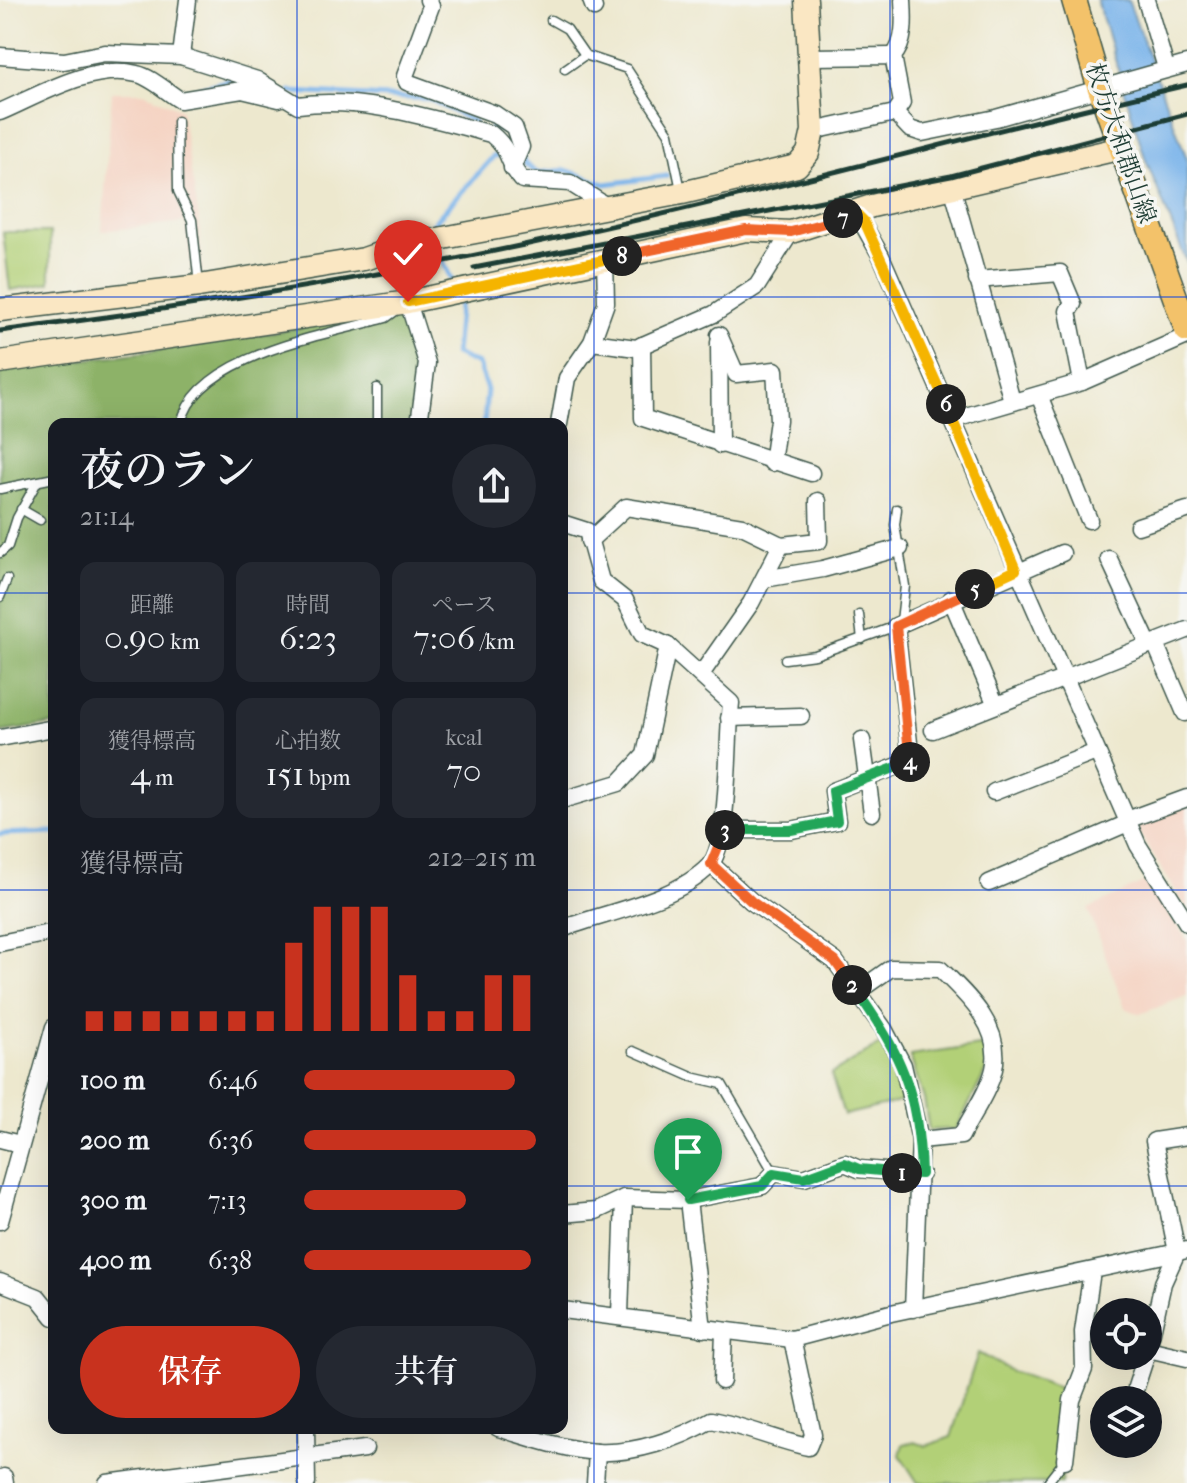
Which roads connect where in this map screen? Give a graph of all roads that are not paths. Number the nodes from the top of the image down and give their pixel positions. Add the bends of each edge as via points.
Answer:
1 (188, 0) edge
2 (428, 0) edge
3 (806, 0) edge
4 (903, 0) edge
5 (1074, 0) edge
6 (1146, 0) edge
7 (551, 20) dead end
8 (585, 55) junction
9 (0, 56) edge
10 (181, 56) junction
11 (893, 56) junction
12 (810, 57) junction
13 (1187, 64) edge
14 (1163, 68) junction
15 (565, 69) dead end
16 (1110, 83) junction
17 (284, 99) junction
18 (0, 112) edge
19 (895, 113) junction
20 (177, 121) dead end
21 (813, 131) junction
22 (1122, 148) junction
23 (512, 168) junction
24 (953, 190) junction
25 (682, 193) junction
26 (608, 207) junction
27 (857, 214) junction
28 (791, 232) junction
29 (605, 259) junction
30 (977, 280) junction
31 (199, 286) junction
32 (408, 302) junction
33 (0, 310) edge
34 (714, 314) junction
35 (1187, 330) edge
36 (719, 335) junction
37 (1187, 336) edge
38 (592, 342) junction
39 (642, 345) junction
40 (0, 362) edge
41 (1082, 382) junction
42 (377, 388) dead end
43 (1039, 395) junction
44 (1012, 401) junction
45 (377, 413) junction
46 (184, 418) edge
47 (373, 418) edge
48 (377, 418) edge
49 (420, 418) edge
50 (560, 418) edge
51 (952, 420) junction
52 (720, 445) junction
53 (772, 463) junction
54 (811, 473) dead end
55 (48, 479) edge
56 (37, 482) junction
57 (0, 489) edge
58 (818, 501) dead end
59 (21, 509) junction
60 (897, 509) dead end
61 (1187, 510) edge
62 (40, 520) dead end
63 (1089, 520) dead end
64 (568, 525) edge
65 (1138, 526) dead end
66 (589, 541) junction
67 (781, 545) junction
68 (900, 548) junction
69 (0, 553) edge
70 (1062, 553) dead end
71 (1109, 559) dead end
72 (1016, 570) junction
73 (7, 579) dead end
74 (764, 579) junction
75 (0, 595) edge
76 (951, 599) junction
77 (859, 615) dead end
78 (899, 623) junction
79 (1187, 630) edge
80 (862, 639) junction
81 (1152, 644) junction
82 (668, 646) junction
83 (785, 659) dead end
84 (702, 673) junction
85 (1063, 677) junction
86 (995, 703) junction
87 (1185, 713) dead end
88 (801, 716) dead end
89 (729, 718) junction
90 (48, 729) edge
91 (933, 730) dead end
92 (0, 738) edge
93 (862, 740) dead end
94 (1096, 752) junction
95 (868, 777) junction
96 (994, 792) dead end
97 (568, 798) edge
98 (1187, 798) edge
99 (872, 813) dead end
100 (1128, 822) junction
101 (722, 830) junction
102 (711, 864) junction
103 (989, 883) dead end
104 (1187, 923) edge
105 (568, 927) edge
106 (48, 933) edge
107 (0, 943) edge
108 (857, 992) junction
109 (633, 1051) dead end
110 (48, 1072) edge
111 (1187, 1136) edge
112 (0, 1139) edge
113 (920, 1140) junction
114 (20, 1144) junction
115 (774, 1173) junction
116 (921, 1174) junction
117 (624, 1198) junction
118 (688, 1200) junction
119 (568, 1213) edge
120 (0, 1221) edge
121 (1182, 1251) edge
122 (1092, 1271) junction
123 (0, 1282) edge
124 (1160, 1298) edge
125 (913, 1309) junction
126 (48, 1310) edge
127 (568, 1311) edge
128 (620, 1315) junction
129 (703, 1329) junction
130 (724, 1333) junction
131 (792, 1339) junction
132 (1162, 1352) edge
133 (1187, 1358) edge
134 (722, 1381) dead end
135 (306, 1434) edge
136 (523, 1434) edge
137 (365, 1449) dead end
138 (597, 1452) junction
139 (306, 1454) junction
140 (1065, 1460) joint
141 (107, 1483) edge
142 (307, 1483) edge
143 (595, 1483) edge
144 (1047, 1483) edge

1 - 10 street
2 - 23 street via 431,6 407,82 495,114 514,127 521,147
3 - 12 street
4 - 11 street via 904,21
5 - 16 main road, 枚方大和郡山線
6 - 14 street
7 - 8 lane via 567,29
8 - 15 lane
8 - 25 lane via 627,69 669,133
9 - 10 street via 64,61 105,53
10 - 17 street via 257,80
11 - 12 street
11 - 19 street via 902,103
12 - 21 street
13 - 14 street
14 - 16 street
16 - 19 street via 996,118 922,133
16 - 22 main road, 枚方大和郡山線
17 - 18 street via 242,90 180,100 140,74 117,72 60,82
17 - 23 street via 298,105 363,104 491,134 507,147
19 - 21 street
20 - 31 lane via 178,191 192,220
21 - 25 street via 808,153 797,166
22 - 24 street
22 - 35 main road, 枚方大和郡山線
23 - 26 street via 522,180 570,183
24 - 27 street via 872,206
24 - 30 street
25 - 26 street
26 - 31 street via 401,246 364,259
27 - 28 street
27 - 51 street via 881,256
28 - 29 street via 746,230
28 - 34 street via 757,286
29 - 32 street
29 - 38 street via 606,303
30 - 41 street via 1060,273 1073,304 1068,311
30 - 44 street
31 - 33 street
32 - 40 street
32 - 46 lane via 386,318 241,360 194,394
32 - 49 street via 427,363
34 - 36 street
34 - 39 street
36 - 52 street
36 - 53 street via 736,374 775,370 778,420
37 - 41 street
38 - 39 street
38 - 50 street via 567,378
39 - 52 street via 643,418
41 - 43 street
42 - 45 lane
43 - 44 street
43 - 63 street
44 - 51 street
45 - 47 lane
45 - 48 lane
51 - 72 street
52 - 53 street
53 - 54 street
55 - 56 lane
56 - 57 lane
56 - 59 lane
58 - 67 street via 819,541
59 - 62 lane
59 - 69 lane via 8,546
60 - 68 lane
61 - 65 street
64 - 66 street via 587,531
66 - 67 street via 626,507 742,526
66 - 82 street via 601,581 625,600 642,634
67 - 74 street
68 - 74 street
68 - 78 lane via 905,586
70 - 72 street
71 - 81 street
72 - 76 street
72 - 85 street
73 - 75 lane
74 - 84 street
76 - 78 street
76 - 86 street
77 - 80 lane
78 - 80 lane
78 - 95 street via 911,761
79 - 81 street
80 - 83 lane
81 - 85 street
81 - 87 street
82 - 84 street
82 - 97 street via 645,755 619,783
84 - 89 street via 731,703
85 - 86 street
85 - 94 street
86 - 91 street
88 - 89 street
89 - 101 street
90 - 92 street
93 - 95 street
94 - 96 street
94 - 100 street
95 - 99 street
95 - 101 street via 833,791 837,821 791,830
98 - 100 street
100 - 103 street
100 - 104 street
101 - 102 street
102 - 105 street via 691,880 633,906
102 - 108 street via 751,901 835,961
106 - 107 street
108 - 113 street via 903,1065
108 - 113 street via 891,968 940,969 993,1033 994,1069 961,1136
109 - 115 lane via 722,1084
110 - 114 street
111 - 121 street via 1154,1141
112 - 114 street
113 - 116 street
114 - 120 street
115 - 116 street via 804,1178 845,1163
115 - 118 street via 762,1186
116 - 125 street
117 - 118 street
117 - 119 street via 596,1211
117 - 128 street
118 - 129 street
121 - 122 street
121 - 124 street
122 - 125 street
122 - 140 street via 1083,1332 1084,1369 1072,1400
123 - 126 street via 38,1297
125 - 131 street
127 - 128 street
128 - 129 street
129 - 130 street
130 - 131 street
130 - 134 street
131 - 138 street via 813,1435 808,1447 711,1420 651,1445
132 - 133 street
135 - 139 street
136 - 138 street
137 - 139 street
138 - 143 street
139 - 141 street
139 - 142 street
140 - 144 lane

